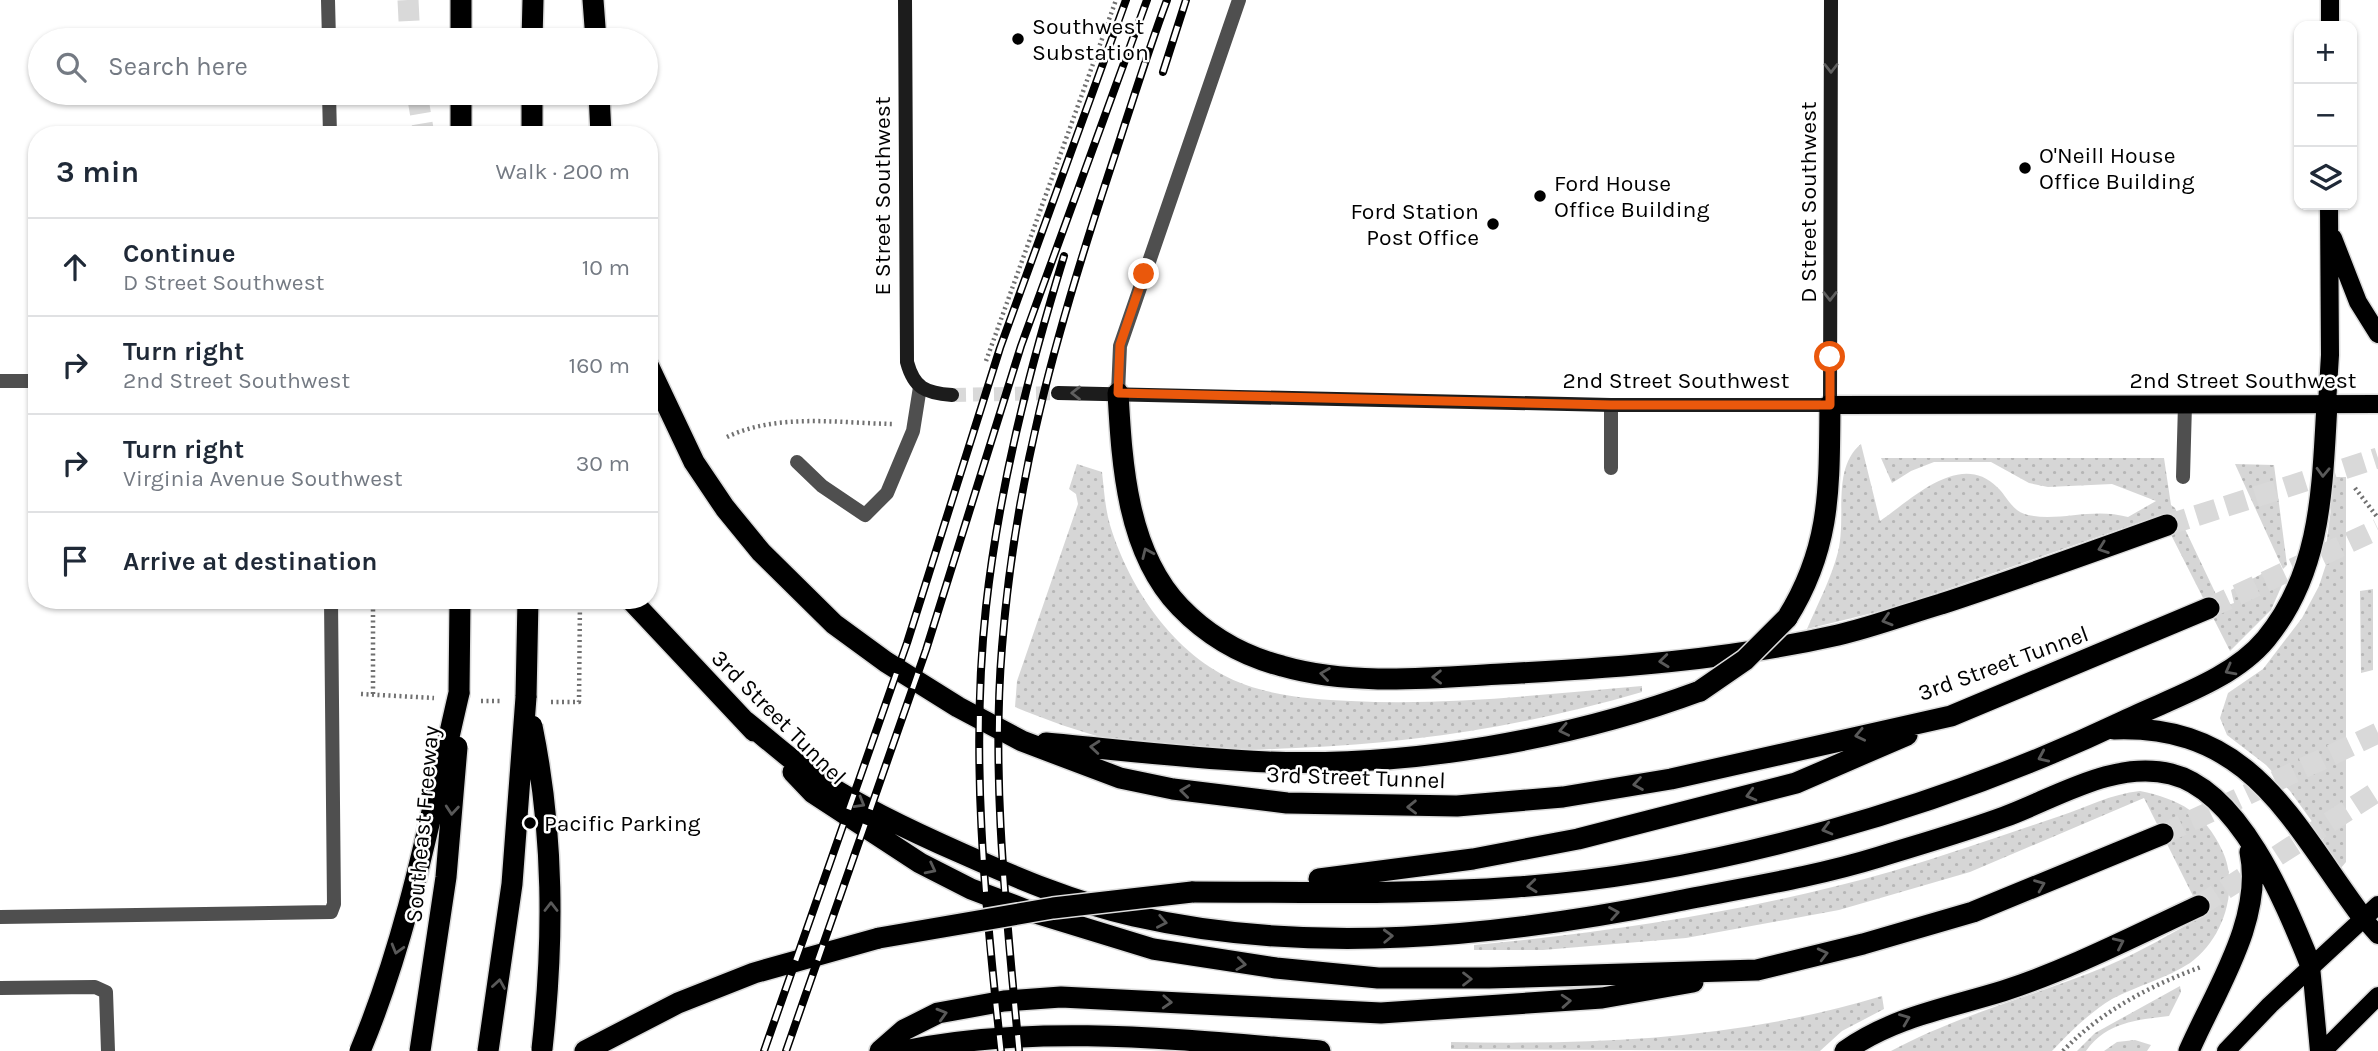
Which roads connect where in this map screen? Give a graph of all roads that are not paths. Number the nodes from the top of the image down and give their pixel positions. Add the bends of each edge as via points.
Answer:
1 (328, 0) edge
2 (461, 0) edge
3 (533, 0) edge
4 (593, 0) edge
5 (905, 0) edge
6 (1239, 0) edge
7 (1831, 0) edge
8 (2330, 0) edge
9 (2330, 21) edge
10 (329, 28) edge
11 (461, 28) edge
12 (533, 28) edge
13 (595, 28) edge
14 (330, 105) edge
15 (461, 105) edge
16 (532, 105) edge
17 (599, 105) edge
18 (330, 126) edge
19 (461, 126) edge
20 (532, 126) edge
21 (600, 126) edge
22 (2329, 210) edge
23 (2329, 228) junction
24 (2378, 334) edge
25 (0, 381) edge
26 (28, 381) edge
27 (658, 385) edge
28 (920, 387) junction
29 (1058, 393) tunnel mouth
30 (1118, 393) junction
31 (953, 395) tunnel mouth
32 (2185, 404) junction
33 (2327, 404) junction
34 (2378, 404) edge
35 (1611, 405) junction
36 (1830, 405) junction
37 (797, 462) dead end
38 (1611, 468) dead end
39 (2183, 477) dead end
40 (2167, 525) tunnel mouth
41 (2209, 608) tunnel mouth
42 (331, 609) edge
43 (460, 609) edge
44 (528, 609) edge
45 (639, 609) edge
46 (459, 692) junction
47 (526, 696) junction
48 (1951, 716) junction
49 (745, 721) junction
50 (2105, 729) junction
51 (1021, 741) junction
52 (2245, 833) junction
53 (2162, 834) tunnel mouth
54 (1192, 892) junction
55 (2199, 906) tunnel mouth
56 (2371, 912) edge
57 (0, 917) edge
58 (2378, 935) edge
59 (2311, 966) junction
60 (1757, 970) junction
61 (0, 988) edge
62 (2378, 996) edge
63 (891, 1050) edge
64 (107, 1051) edge
65 (360, 1051) edge
66 (420, 1051) edge
67 (488, 1051) edge
68 (542, 1051) edge
69 (585, 1051) edge
70 (1320, 1051) edge
71 (1845, 1051) edge
72 (2189, 1051) edge
73 (2226, 1051) edge
74 (2321, 1051) edge

1 - 10 lane
2 - 11 highway
3 - 12 highway
4 - 13 highway
5 - 28 street, E Street Southwest via 907,362 912,380
6 - 30 lane via 1120,345
7 -> 36 street, D Street Southwest
8 - 9 main road
14 - 18 lane
15 - 19 highway
16 - 20 highway
17 - 21 highway
22 - 23 main road
23 - 24 main road via 2358,302
23 - 33 main road
25 - 26 lane
27 - 51 highway, 3rd Street Tunnel via 702,474 740,526 797,590 886,662
28 - 31 street
28 - 37 lane via 913,430 887,493 865,515 822,486
30 -> 29 street, 2nd Street Southwest
30 - 35 street, 2nd Street Southwest
40 -> 30 highway via 1911,613 1776,647 1555,671 1341,677 1284,667 1232,647 1179,606 1145,552 1133,517
32 - 33 main road, 2nd Street Southwest
32 - 36 main road, 2nd Street Southwest
32 - 39 lane
33 - 34 main road, 2nd Street Southwest
33 -> 50 highway via 2317,527 2303,574 2280,621 2247,660
35 - 36 street, 2nd Street Southwest
35 - 38 lane
36 -> 51 highway, bridge via 1826,515 1811,574 1787,618 1745,660 1700,691 1594,723 1403,757 1271,762 1166,757
41 - 48 highway, 3rd Street Tunnel
42 - 57 lane via 331,912
43 - 46 highway, Southeast Freeway
44 - 47 highway
45 - 49 highway, 3rd Street Tunnel
46 -> 65 highway, bridge via 405,920
46 -> 66 highway, Southeast Freeway, bridge via 446,877
67 -> 47 highway, bridge via 512,884
68 -> 47 highway, bridge via 550,964 550,858 545,794
48 -> 51 highway, 3rd Street Tunnel via 1671,779 1563,797 1457,806 1287,803 1173,789 1120,778
48 -> 54 highway via 1796,783 1578,839 1363,875
49 -> 52 highway via 819,780 994,868 1054,893 1130,915 1246,935 1409,936 1607,915 1863,862 2132,771 2175,774 2194,783
49 -> 60 highway, 3rd Street Tunnel via 813,793 920,863 1029,911 1153,949 1226,962 1378,978
50 -> 54 highway via 2024,766 1890,812 1647,870 1532,886 1445,891
50 - 56 highway via 2184,735 2206,742 2242,765
52 - 59 highway
52 - 72 highway via 2254,877 2252,901
60 -> 53 highway, 3rd Street Tunnel via 1973,912
54 - 69 highway, bridge via 1053,908 879,937 754,973 678,1003
71 -> 55 highway via 1868,1034 2028,981
56 - 58 main road
56 - 59 main road
59 - 73 main road
59 - 74 main road
63 -> 60 highway via 904,1030 938,1013 1004,1001 1061,997 1381,1013 1602,998
61 - 64 lane via 95,987 106,992
62 - 74 main road
63 - 70 highway via 969,1039 1079,1036

